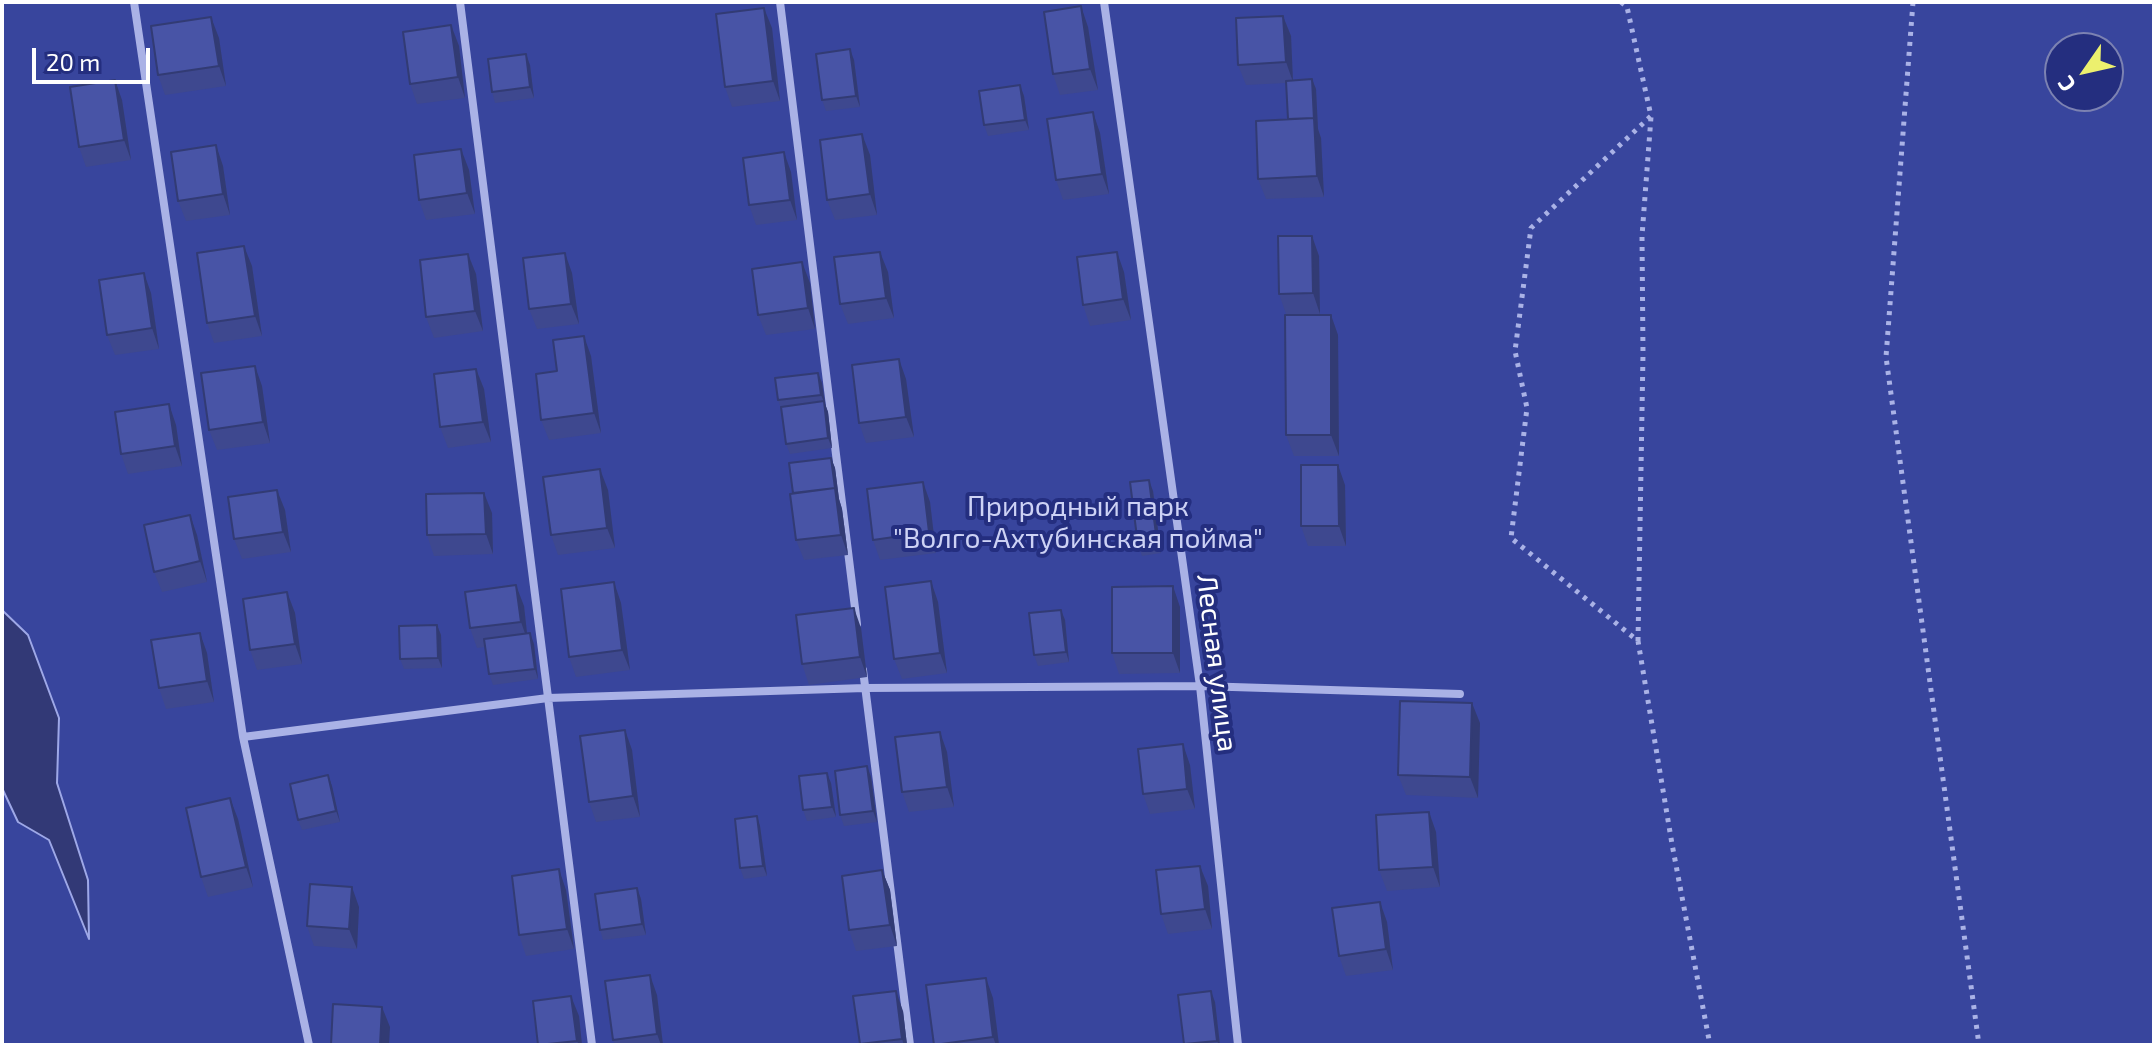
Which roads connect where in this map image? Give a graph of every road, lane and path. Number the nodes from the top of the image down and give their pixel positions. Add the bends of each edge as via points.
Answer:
1 (134, 2) edge
2 (460, 2) edge
3 (780, 2) edge
4 (1104, 2) edge
5 (1621, 2) edge
6 (1913, 2) edge
7 (1651, 116) junction
8 (1638, 641) junction
9 (860, 642) edge
10 (861, 657) edge
11 (1200, 686) junction
12 (865, 688) junction
13 (1460, 694) dead end
14 (548, 698) junction
15 (243, 737) junction
16 (309, 1045) edge
17 (592, 1045) edge
18 (910, 1045) edge
19 (1238, 1045) edge
20 (1710, 1045) edge
21 (1979, 1045) edge

1 - 15 street
2 - 14 street
3 - 9 street
4 - 11 street, Лесная улица
5 - 7 path via 1627,7
6 - 21 path via 1886,357
7 - 8 path via 1642,236
7 - 8 path via 1531,228 1515,351 1527,408 1511,538
8 - 20 path
10 - 12 street
11 - 12 street
11 - 13 street
11 - 19 street, Лесная улица
12 - 14 street
12 - 18 street
14 - 15 street
14 - 17 street
15 - 16 street

